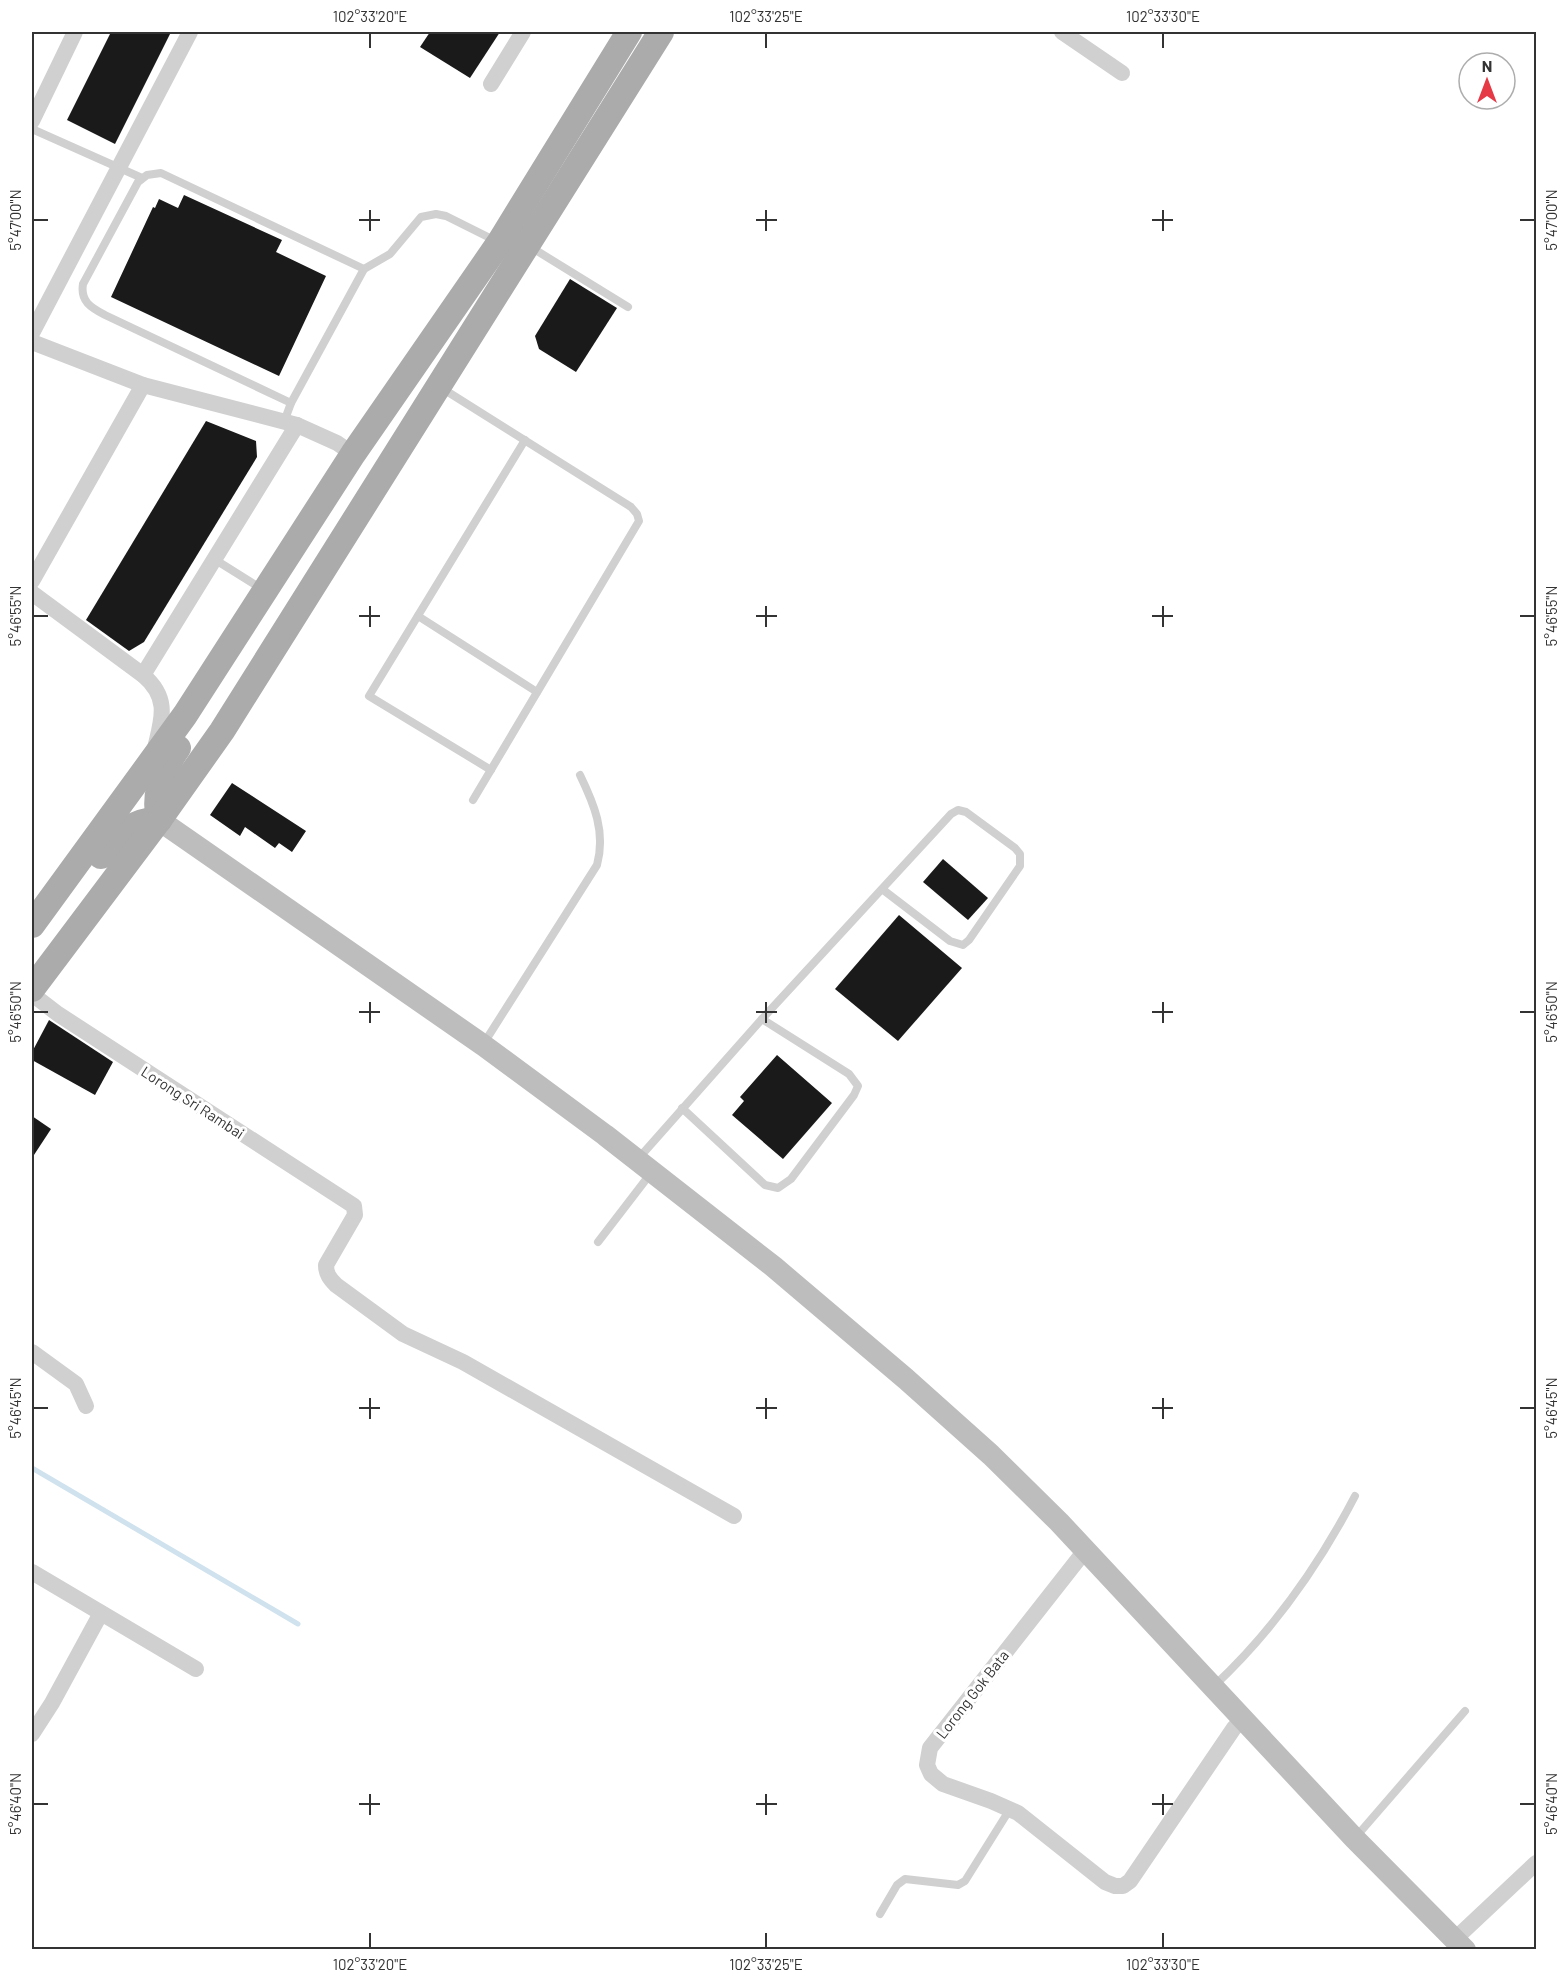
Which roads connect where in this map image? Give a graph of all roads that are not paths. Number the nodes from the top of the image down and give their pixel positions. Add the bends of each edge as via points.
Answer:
1 (75, 32) edge
2 (190, 32) edge
3 (523, 32) edge
4 (629, 32) edge
5 (661, 32) edge
6 (1062, 32) edge
7 (1122, 73) dead end
8 (491, 84) dead end
9 (32, 121) edge
10 (32, 129) edge
11 (118, 168) junction
12 (142, 178) junction
13 (499, 243) junction
14 (527, 245) junction
15 (364, 269) junction
16 (628, 307) dead end
17 (32, 333) edge
18 (32, 342) edge
19 (143, 385) junction
20 (439, 387) junction
21 (291, 403) junction
22 (291, 423) junction
23 (525, 440) junction
24 (353, 454) junction
25 (214, 559) junction
26 (32, 581) edge
27 (265, 591) junction
28 (32, 593) edge
29 (417, 616) junction
30 (232, 642) junction
31 (143, 675) junction
32 (537, 692) junction
33 (151, 764) junction
34 (491, 770) junction
35 (580, 774) dead end
36 (473, 800) dead end
37 (159, 820) junction
38 (882, 889) junction
39 (32, 925) edge
40 (32, 934) edge
41 (32, 989) edge
42 (32, 994) edge
43 (762, 1019) junction
44 (483, 1045) junction
45 (682, 1108) junction
46 (645, 1165) junction
47 (598, 1242) dead end
48 (32, 1352) edge
49 (86, 1406) dead end
50 (1355, 1496) dead end
51 (734, 1516) dead end
52 (1086, 1552) junction
53 (32, 1572) edge
54 (101, 1613) junction
55 (196, 1669) dead end
56 (1213, 1687) junction
57 (1465, 1711) dead end
58 (1244, 1719) junction
59 (32, 1734) edge
60 (1010, 1809) junction
61 (1354, 1838) junction
62 (1536, 1863) edge
63 (880, 1914) dead end
64 (1460, 1944) edge

1 - 9 street
2 - 11 street
3 - 8 street
4 - 13 main road
5 - 14 main road
6 - 7 street
10 - 11 lane
11 - 12 lane
11 - 17 street
12 - 15 lane via 161,173
12 - 21 lane via 83,284 85,301 105,315
13 - 15 lane via 446,216 428,214 421,217 390,254
13 - 24 main road
14 - 16 lane
14 - 20 main road
15 - 21 lane
18 - 19 street
19 - 22 street
19 - 26 street
20 - 23 lane
20 - 37 main road via 222,731
21 - 22 lane
22 - 24 street
22 - 25 street
23 - 29 lane
23 - 32 lane via 631,507 639,521
24 - 27 main road
25 - 27 lane
25 - 31 street
27 - 30 main road
28 - 31 street
29 - 32 lane
29 - 34 lane via 369,696
30 - 33 main road
30 - 37 main road via 226,674 171,757 159,787
31 - 33 street via 159,693 163,716
32 - 34 lane
33 - 39 main road
34 - 36 lane
35 - 44 lane via 600,827 597,865
37 - 40 main road via 135,824 122,832 50,919
37 - 41 main road
37 - 44 main road
38 - 38 lane via 958,810 1020,854 1020,866 963,945 950,941
38 - 43 lane
42 - 51 street, Lorong Sri Rambai via 355,1209 326,1265 336,1285 403,1334 463,1362
43 - 45 lane
43 - 45 lane via 849,1074 858,1086 791,1179 778,1188 765,1185
44 - 46 main road
45 - 46 lane
46 - 47 lane
46 - 52 main road via 914,1386 991,1455
48 - 49 street via 76,1384
50 - 56 lane via 1300,1588 1256,1644
52 - 56 main road
52 - 60 street, Lorong Gok Bata via 928,1752 931,1774 943,1784
53 - 54 street
54 - 55 street
54 - 59 street
56 - 58 main road
57 - 61 lane
58 - 60 street, Lorong Gok Bata via 1123,1886 1095,1876
58 - 61 main road
60 - 63 lane via 965,1881 958,1885 906,1879 897,1885
61 - 64 main road
62 - 64 street

